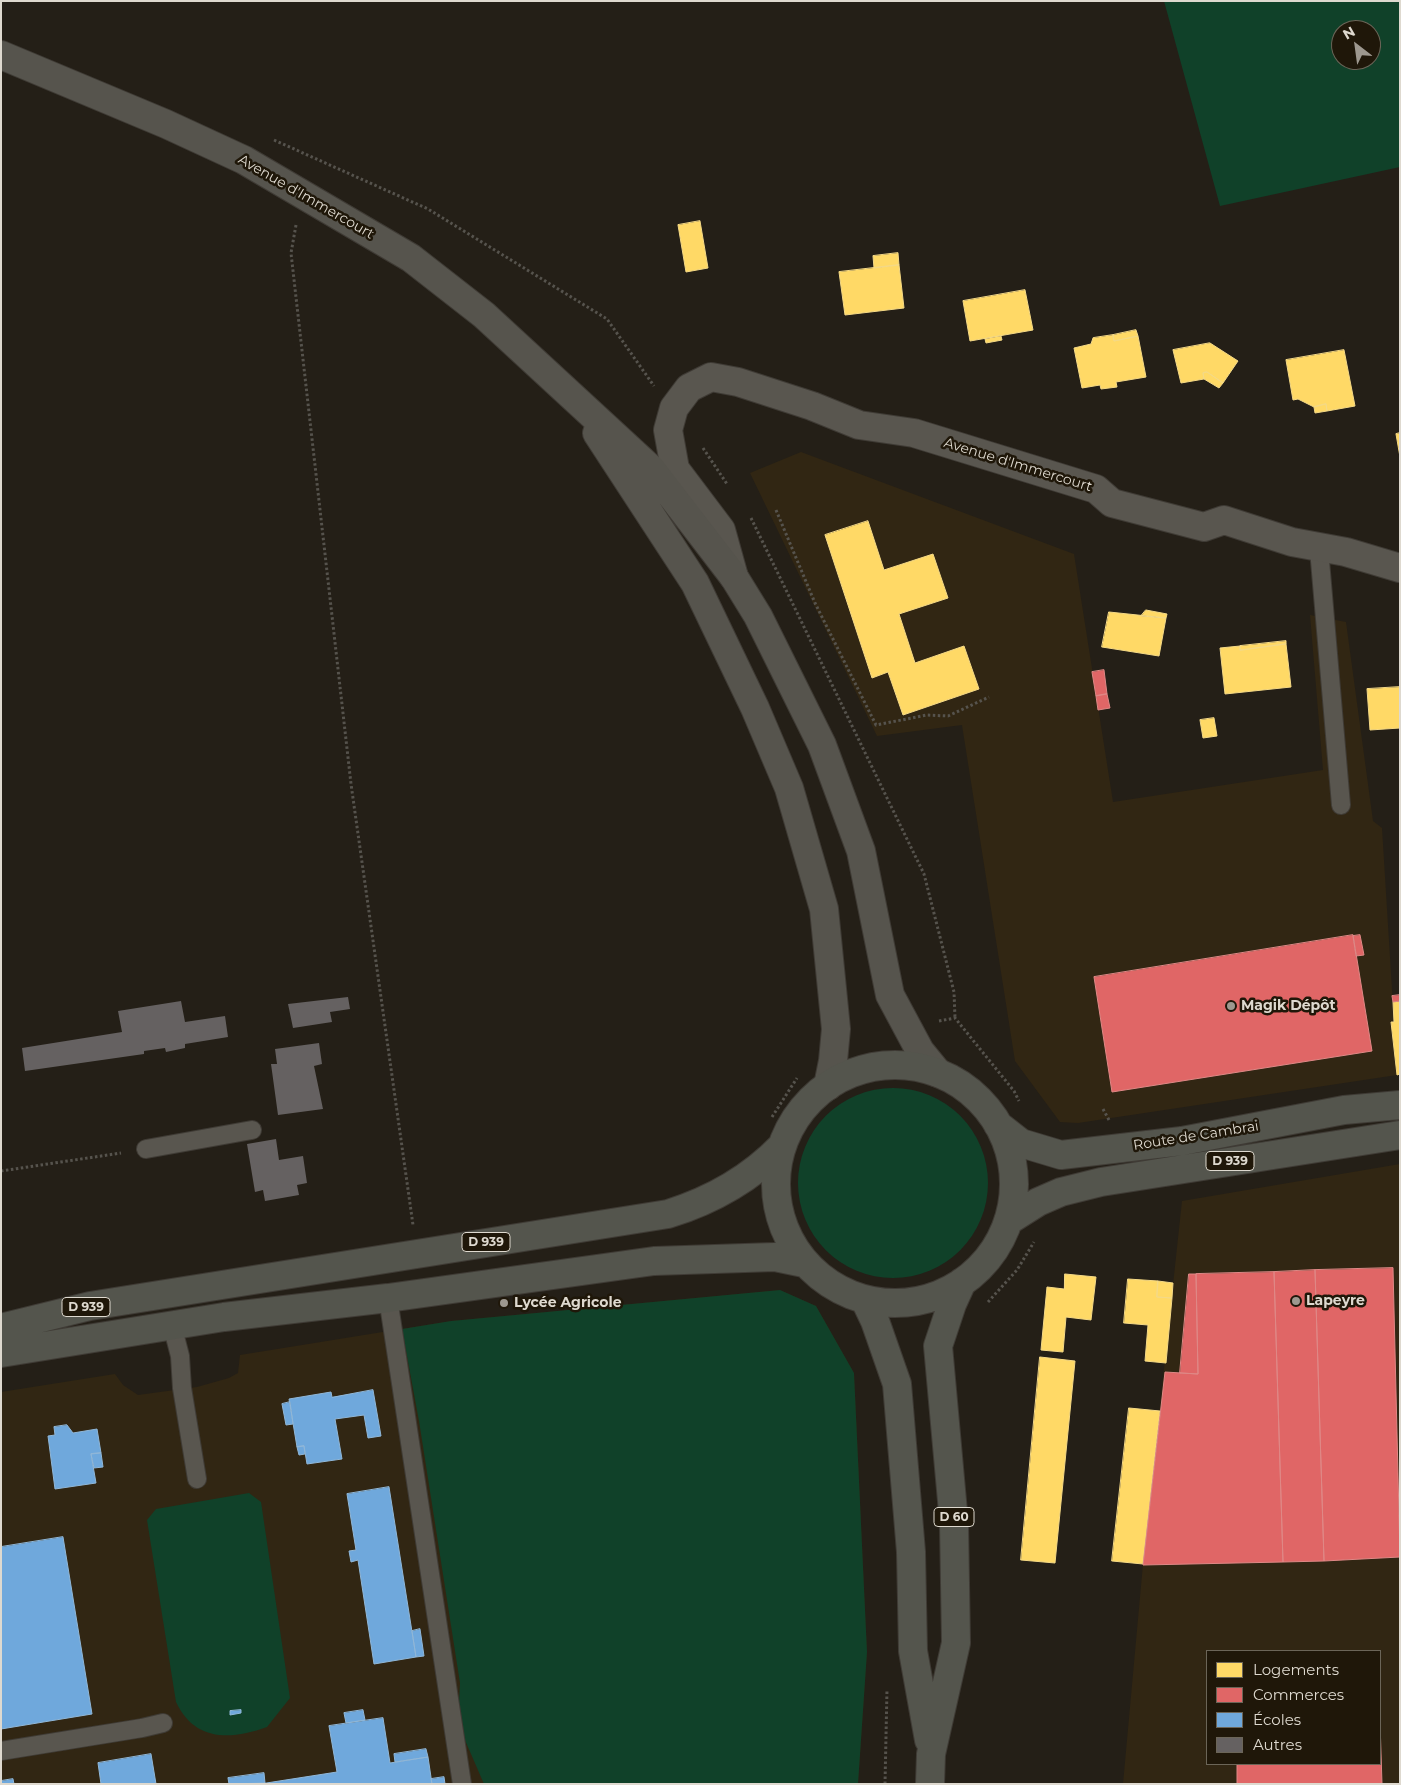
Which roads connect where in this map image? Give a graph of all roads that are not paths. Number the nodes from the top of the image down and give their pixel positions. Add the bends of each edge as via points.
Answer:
1 (1, 55) edge
2 (575, 398) junction
3 (1319, 549) junction
4 (1400, 568) edge
5 (734, 577) junction
6 (1341, 805) dead end
7 (938, 1073) junction
8 (828, 1086) junction
9 (1400, 1105) edge
10 (998, 1125) junction
11 (252, 1130) dead end
12 (1400, 1135) edge
13 (782, 1146) junction
14 (146, 1149) road end
15 (1008, 1220) junction
16 (804, 1263) junction
17 (962, 1282) junction
18 (388, 1298) junction
19 (864, 1300) junction
20 (172, 1325) junction
21 (1, 1328) edge
22 (1, 1353) edge
23 (197, 1479) dead end
24 (164, 1723) dead end
25 (1, 1751) edge
26 (932, 1754) junction
27 (462, 1784) edge
28 (930, 1784) edge

1 - 2 main road, Avenue d'Immercourt via 244,160 411,258 484,315
2 - 5 main road via 651,469
2 - 8 main road via 695,583 789,788 824,909 836,1028
3 - 4 street, Avenue d'Immercourt via 1346,552
3 - 5 street, Avenue d'Immercourt via 1224,520 1204,527 1112,503 1096,488 914,433 858,425 812,406 711,376 688,388 674,408 668,430 675,469 722,530
3 - 6 lane
5 - 7 main road via 758,616 822,745 861,851 890,996 920,1051
7 - 8 main road via 910,1066 881,1066 853,1073
7 - 10 main road via 965,1088 988,1109
8 - 13 main road via 808,1103
9 - 10 main road, Route de Cambrai / D 939 via 1344,1110 1182,1141 1061,1155 1021,1143
10 - 15 main road via 1014,1172 1014,1197
11 - 14 lane
12 - 15 main road, D 939 via 1101,1182 1062,1192
13 - 16 main road via 776,1176 777,1207 787,1237
13 - 21 main road, D 939 via 761,1167 696,1206 668,1214 90,1306
15 - 17 main road via 991,1256
16 - 18 main road, D 939 via 775,1257 654,1261
16 - 19 main road via 831,1286
17 - 19 main road via 932,1298 898,1304
17 - 26 main road, D 60 via 938,1346 954,1523 956,1642
18 - 20 main road, D 939
18 - 27 lane
19 - 26 main road, D 60 via 897,1384 914,1651
20 - 22 main road, D 939
20 - 23 lane via 180,1356
24 - 25 lane
26 - 28 main road, D 60

